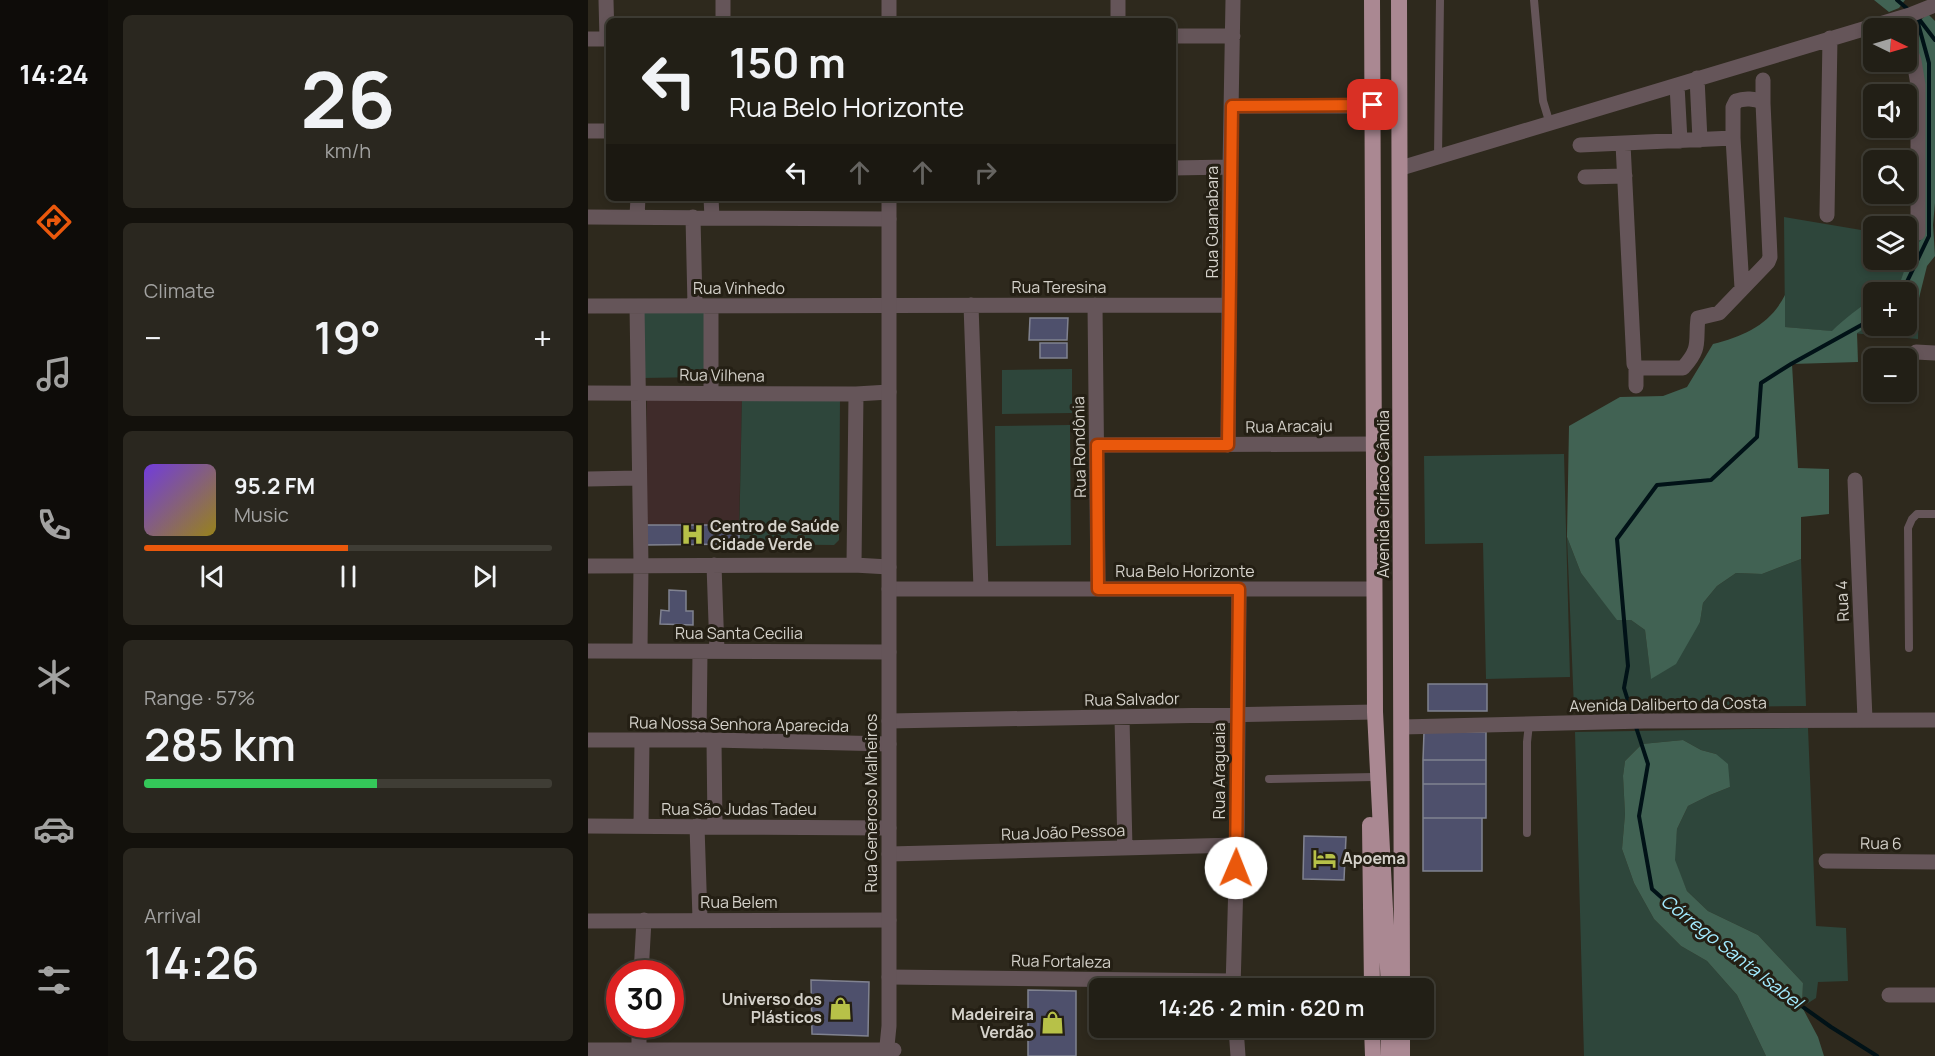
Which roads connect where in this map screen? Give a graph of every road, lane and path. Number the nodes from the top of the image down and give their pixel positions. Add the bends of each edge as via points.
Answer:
1 (606, 0) edge
2 (723, 0) edge
3 (889, 0) edge
4 (1118, 0) edge
5 (1233, 0) edge
6 (1372, 0) edge
7 (1399, 0) edge
8 (1440, 0) edge
9 (1534, 0) edge
10 (1919, 12) edge
11 (607, 18) edge
12 (723, 18) edge
13 (889, 18) edge
14 (1118, 18) edge
15 (1176, 36) edge
16 (1233, 36) junction
17 (1830, 38) junction
18 (588, 39) edge
19 (606, 39) edge
20 (1916, 72) edge
21 (1697, 78) junction
22 (1763, 80) dead end
23 (1677, 85) junction
24 (1763, 103) junction
25 (1373, 105) junction
26 (1232, 106) junction
27 (1550, 124) junction
28 (588, 131) edge
29 (606, 131) edge
30 (1733, 138) junction
31 (1700, 140) junction
32 (1680, 141) junction
33 (1623, 144) junction
34 (1580, 145) dead end
35 (1438, 158) junction
36 (1230, 167) junction
37 (1176, 168) edge
38 (1401, 168) junction
39 (1625, 176) junction
40 (1585, 177) dead end
41 (638, 201) edge
42 (711, 201) edge
43 (889, 201) edge
44 (1827, 215) dead end
45 (637, 216) junction
46 (588, 217) edge
47 (693, 217) junction
48 (712, 217) junction
49 (889, 219) junction
50 (1918, 233) dead end
51 (1742, 288) junction
52 (889, 305) junction
53 (971, 305) junction
54 (1095, 305) junction
55 (1229, 305) junction
56 (588, 306) edge
57 (637, 306) junction
58 (703, 306) junction
59 (1917, 352) edge
60 (1935, 353) edge
61 (1636, 367) junction
62 (1636, 386) dead end
63 (639, 392) junction
64 (711, 392) junction
65 (889, 392) junction
66 (588, 393) edge
67 (856, 394) junction
68 (1374, 444) junction
69 (1097, 445) junction
70 (1228, 445) junction
71 (638, 478) junction
72 (588, 479) edge
73 (1855, 480) dead end
74 (1935, 514) edge
75 (641, 565) junction
76 (854, 565) junction
77 (588, 566) edge
78 (714, 566) junction
79 (889, 567) junction
80 (889, 589) junction
81 (981, 589) junction
82 (1098, 589) junction
83 (1239, 589) junction
84 (1373, 589) junction
85 (1909, 648) dead end
86 (640, 650) junction
87 (588, 651) edge
88 (717, 651) junction
89 (700, 652) junction
90 (889, 652) junction
91 (1375, 712) junction
92 (1237, 715) junction
93 (1122, 718) junction
94 (1865, 719) junction
95 (1935, 720) edge
96 (889, 721) junction
97 (1529, 724) junction
98 (1402, 727) junction
99 (588, 740) edge
100 (642, 740) junction
101 (707, 740) junction
102 (1376, 741) junction
103 (889, 744) junction
104 (1374, 777) junction
105 (1269, 779) dead end
106 (588, 826) edge
107 (641, 826) junction
108 (697, 826) junction
109 (715, 826) junction
110 (889, 828) junction
111 (1527, 833) dead end
112 (1237, 845) junction
113 (1125, 848) junction
114 (889, 854) junction
115 (1826, 861) dead end
116 (1935, 862) edge
117 (700, 919) junction
118 (645, 920) junction
119 (889, 920) junction
120 (588, 921) edge
121 (642, 960) edge
122 (889, 977) junction
123 (1233, 978) edge
124 (1372, 978) edge
125 (1388, 978) edge
126 (1402, 978) edge
127 (1089, 982) edge
128 (1889, 995) dead end
129 (1935, 995) edge
130 (639, 1038) edge
131 (1237, 1038) edge
132 (1372, 1038) edge
133 (1389, 1038) edge
134 (1402, 1038) edge
135 (588, 1050) edge
136 (639, 1050) junction
137 (891, 1051) edge
138 (1238, 1056) edge
139 (1373, 1056) edge
140 (1389, 1056) edge
141 (1402, 1056) edge

1 - 11 street
2 - 12 street
3 - 13 street
4 - 14 street
5 - 16 street, Rua Guanabara
6 - 25 highway, Avenida Ciríaco Cândia
7 - 38 highway, Avenida Ciríaco Cândia
8 - 35 lane
9 - 27 lane via 1543,101
10 - 17 street
15 - 16 street
16 - 26 street, Rua Guanabara
17 - 21 street
17 - 44 street
18 - 19 street
20 - 50 street
21 - 23 street
21 - 31 street
22 - 24 street
23 - 27 street
23 - 32 street
24 - 30 street via 1736,101
24 - 51 street via 1770,257
25 - 26 street
25 - 68 highway, Avenida Ciríaco Cândia
26 - 36 street, Rua Guanabara
27 - 35 street
28 - 29 street
30 - 31 street
30 - 51 street
31 - 32 street
32 - 33 street
33 - 34 street
33 - 39 street
35 - 38 street
36 - 37 street
36 - 55 street, Rua Guanabara
38 - 98 highway, Avenida Ciríaco Cândia
39 - 40 street
39 - 61 street
41 - 45 street
42 - 48 street
43 - 49 street, Rua Generoso Malheiros
45 - 46 street
45 - 47 street
47 - 48 street
47 - 58 street
48 - 49 street
49 - 52 street, Rua Generoso Malheiros
51 - 61 street via 1719,313 1698,318 1698,343 1683,368
52 - 53 street, Rua Teresina
52 - 58 street, Rua Vinhedo
52 - 65 street, Rua Generoso Malheiros
53 - 54 street, Rua Teresina
53 - 81 street
54 - 55 street, Rua Teresina
54 - 69 street, Rua Rondônia
55 - 70 street, Rua Guanabara
56 - 57 street, Rua Vinhedo
57 - 58 street, Rua Vinhedo
57 - 63 street
58 - 64 street
59 - 60 street
61 - 62 street
63 - 64 street, Rua Vilhena
63 - 66 street, Rua Vilhena
63 - 71 street
64 - 67 street, Rua Vilhena
65 - 67 street
65 - 79 street, Rua Generoso Malheiros
67 - 76 street
68 - 70 street, Rua Aracaju
68 - 84 highway, Avenida Ciríaco Cândia
69 - 70 street, Rua Aracaju
69 - 82 street, Rua Rondônia
71 - 72 street
71 - 75 street
73 - 94 street, Rua 4
74 - 85 lane via 1917,514 1908,528
75 - 77 street
75 - 78 street
75 - 86 street
76 - 78 street
76 - 79 street
78 - 88 street
79 - 80 street, Rua Generoso Malheiros
80 - 81 street, Rua Belo Horizonte
80 - 90 street, Rua Generoso Malheiros
81 - 82 street, Rua Belo Horizonte
82 - 83 street, Rua Belo Horizonte
83 - 84 street, Rua Belo Horizonte
83 - 92 street, Rua Araguaia
84 - 91 highway, Avenida Ciríaco Cândia
86 - 87 street, Rua Santa Cecilia
86 - 89 street, Rua Santa Cecilia
88 - 89 street, Rua Santa Cecilia
88 - 90 street, Rua Santa Cecilia
89 - 101 street
90 - 96 street, Rua Generoso Malheiros
91 - 92 street, Rua Salvador
91 - 102 highway, Avenida Ciríaco Cândia
92 - 93 street, Rua Salvador
92 - 112 street, Rua Araguaia
93 - 96 street, Rua Salvador
93 - 113 street
94 - 95 street, Avenida Daliberto da Costa
94 - 97 street, Avenida Daliberto da Costa
96 - 103 street, Rua Generoso Malheiros
97 - 98 street, Avenida Daliberto da Costa
97 - 111 lane
98 - 126 highway, Avenida Ciríaco Cândia
99 - 100 street, Rua Nossa Senhora Aparecida
100 - 101 street, Rua Nossa Senhora Aparecida
100 - 107 street
101 - 103 street, Rua Nossa Senhora Aparecida
101 - 109 street
102 - 104 highway
102 - 125 highway
103 - 110 street, Rua Generoso Malheiros
104 - 105 lane
104 - 124 highway via 1370,829
106 - 107 street, Rua São Judas Tadeu
107 - 108 street, Rua São Judas Tadeu
108 - 109 street, Rua São Judas Tadeu
108 - 117 street
109 - 110 street, Rua São Judas Tadeu
110 - 114 street, Rua Generoso Malheiros
112 - 113 street, Rua João Pessoa
112 - 123 street, Rua Araguaia
113 - 114 street, Rua João Pessoa
114 - 119 street, Rua Generoso Malheiros
115 - 116 street, Rua 6
117 - 118 street, Rua Belem
117 - 119 street, Rua Belem
118 - 120 street, Rua Belem
118 - 121 street
119 - 122 street, Rua Generoso Malheiros
122 - 127 street, Rua Fortaleza
122 - 137 street, Rua Generoso Malheiros
128 - 129 street
130 - 136 street
131 - 138 street
132 - 139 highway
133 - 140 highway
134 - 141 highway
135 - 136 street
136 - 137 street

